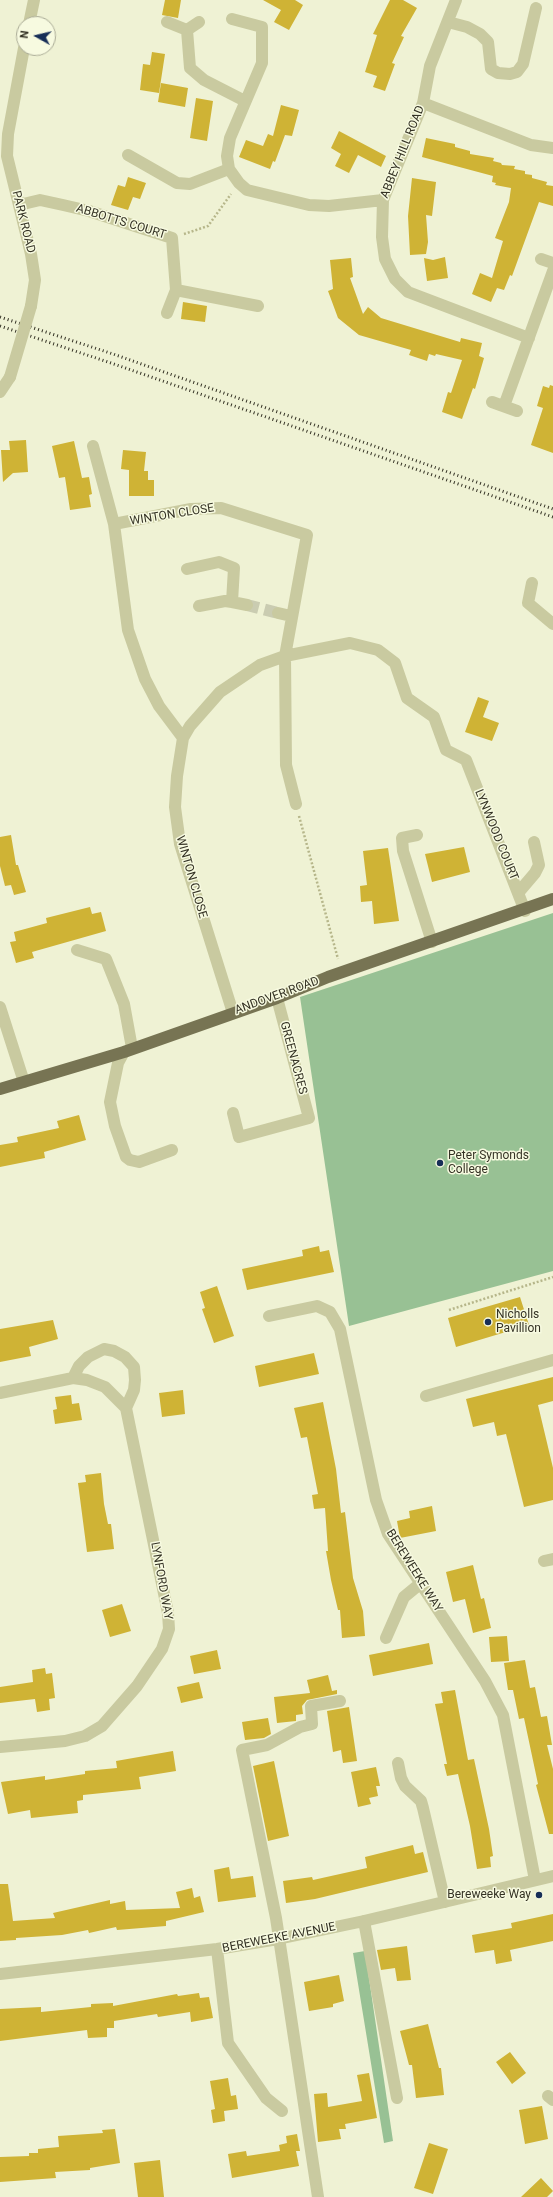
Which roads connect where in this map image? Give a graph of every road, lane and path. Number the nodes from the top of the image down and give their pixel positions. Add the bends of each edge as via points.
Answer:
1 (34, 0) edge
2 (456, 0) edge
3 (536, 8) dead end
4 (31, 16) edge
5 (232, 19) dead end
6 (167, 22) dead end
7 (199, 22) dead end
8 (448, 22) junction
9 (187, 30) junction
10 (23, 56) edge
11 (245, 101) junction
12 (423, 103) junction
13 (553, 148) edge
14 (128, 155) dead end
15 (229, 169) junction
16 (5, 173) edge
17 (240, 183) junction
18 (383, 200) junction
19 (19, 205) junction
20 (172, 238) junction
21 (541, 259) dead end
22 (553, 263) edge
23 (553, 271) edge
24 (176, 290) junction
25 (258, 306) dead end
26 (167, 313) dead end
27 (529, 338) junction
28 (0, 392) edge
29 (492, 402) dead end
30 (504, 406) junction
31 (517, 411) dead end
32 (93, 446) dead end
33 (114, 524) junction
34 (187, 569) dead end
35 (532, 583) dead end
36 (232, 602) junction
37 (247, 605) tunnel mouth
38 (199, 606) dead end
39 (278, 613) tunnel mouth
40 (291, 616) junction
41 (553, 624) edge
42 (285, 656) junction
43 (183, 738) junction
44 (296, 804) joint
45 (417, 835) dead end
46 (534, 842) dead end
47 (518, 893) junction
48 (553, 900) edge
49 (525, 911) junction
50 (432, 942) junction
51 (77, 950) dead end
52 (339, 960) dead end
53 (277, 998) junction
54 (0, 1007) edge
55 (234, 1013) junction
56 (128, 1050) junction
57 (24, 1082) junction
58 (0, 1089) edge
59 (233, 1113) dead end
60 (172, 1150) dead end
61 (553, 1277) edge
62 (449, 1310) dead end
63 (269, 1316) dead end
64 (553, 1360) edge
65 (73, 1378) junction
66 (0, 1393) edge
67 (426, 1396) dead end
68 (126, 1408) junction
69 (421, 1583) junction
70 (386, 1638) dead end
71 (340, 1701) dead end
72 (0, 1747) edge
73 (398, 1763) dead end
74 (553, 1876) edge
75 (535, 1880) junction
76 (445, 1902) junction
77 (364, 1921) junction
78 (278, 1939) junction
79 (217, 1949) junction
80 (0, 1974) edge
81 (398, 2098) dead end
82 (282, 2111) dead end
83 (318, 2197) edge

1 - 4 street
2 - 8 street, ABBEY HILL ROAD
3 - 8 street via 523,64 517,72 510,74 498,73 491,69 488,42 480,34
5 - 11 street via 262,27 262,63
6 - 9 street
7 - 9 street
8 - 12 street, ABBEY HILL ROAD via 430,66
9 - 11 street via 190,68 204,80
10 - 16 street, PARK ROAD via 8,134
11 - 15 street via 230,138 227,156
12 - 13 street via 531,145
12 - 18 street, ABBEY HILL ROAD
14 - 15 street via 177,183 190,184
15 - 17 street
16 - 19 street, PARK ROAD
17 - 18 street via 247,190 309,205 329,206
17 - 20 path via 208,226
18 - 27 street, ABBEY HILL ROAD via 384,260 395,279 408,292
19 - 20 street, ABBOTTS COURT via 40,200 89,211
19 - 28 street, PARK ROAD, bridge via 35,280 31,306 10,377
20 - 24 street, ABBOTTS COURT
21 - 22 street
23 - 27 street
24 - 25 street
24 - 26 street, ABBOTTS COURT
27 - 30 street
29 - 30 street
30 - 31 street
32 - 33 street
33 - 40 street, WINTON CLOSE via 191,509 221,508 307,535
33 - 43 street, WINTON CLOSE via 128,630 145,679 159,706
34 - 36 street via 219,562 234,568
35 - 41 street via 528,604
36 - 37 street
36 - 38 street
39 - 40 street
40 - 42 street, WINTON CLOSE
42 - 43 street, WINTON CLOSE via 260,665 220,692 190,726
42 - 44 street, WINTON CLOSE via 286,765
42 - 47 street, LYNWOOD COURT via 350,643 378,650 395,663 408,698 434,717 446,750 466,760
43 - 55 street, WINTON CLOSE via 175,807 180,844
44 - 52 path
45 - 50 street via 402,838 403,851
46 - 47 street via 539,865
47 - 49 street, LYNWOOD COURT
48 - 49 main road, ANDOVER ROAD
49 - 50 main road, ANDOVER ROAD
50 - 53 main road, ANDOVER ROAD
51 - 56 street via 106,959 124,1004
53 - 55 main road, ANDOVER ROAD
53 - 59 street, GREENACRES via 309,1118 239,1137
54 - 57 street
55 - 56 main road, ANDOVER ROAD
56 - 57 main road, ANDOVER ROAD
56 - 60 street via 118,1063 110,1102 126,1157 140,1162
57 - 58 main road, ANDOVER ROAD
61 - 62 path
63 - 69 street, BEREWEEKE WAY via 317,1306 330,1312 340,1330 376,1500 388,1534
64 - 67 street
65 - 66 street
65 - 68 street via 105,1387
65 - 68 street via 79,1366 88,1357 104,1349 114,1351 134,1367 134,1390
68 - 72 street, LYNFORD WAY via 168,1613 169,1629 162,1649 118,1709 96,1730 65,1741
69 - 70 street via 404,1597
69 - 75 street, BEREWEEKE WAY via 485,1681 502,1715
71 - 78 street via 311,1706 312,1724 300,1727 267,1745 242,1750
73 - 76 street via 401,1778 421,1801
74 - 75 street, BEREWEEKE AVENUE
75 - 76 street, BEREWEEKE AVENUE
76 - 77 street, BEREWEEKE AVENUE
77 - 78 street, BEREWEEKE AVENUE
77 - 81 street
78 - 79 street, BEREWEEKE AVENUE
78 - 83 street
79 - 80 street, BEREWEEKE AVENUE
79 - 82 street via 228,2042 266,2098

